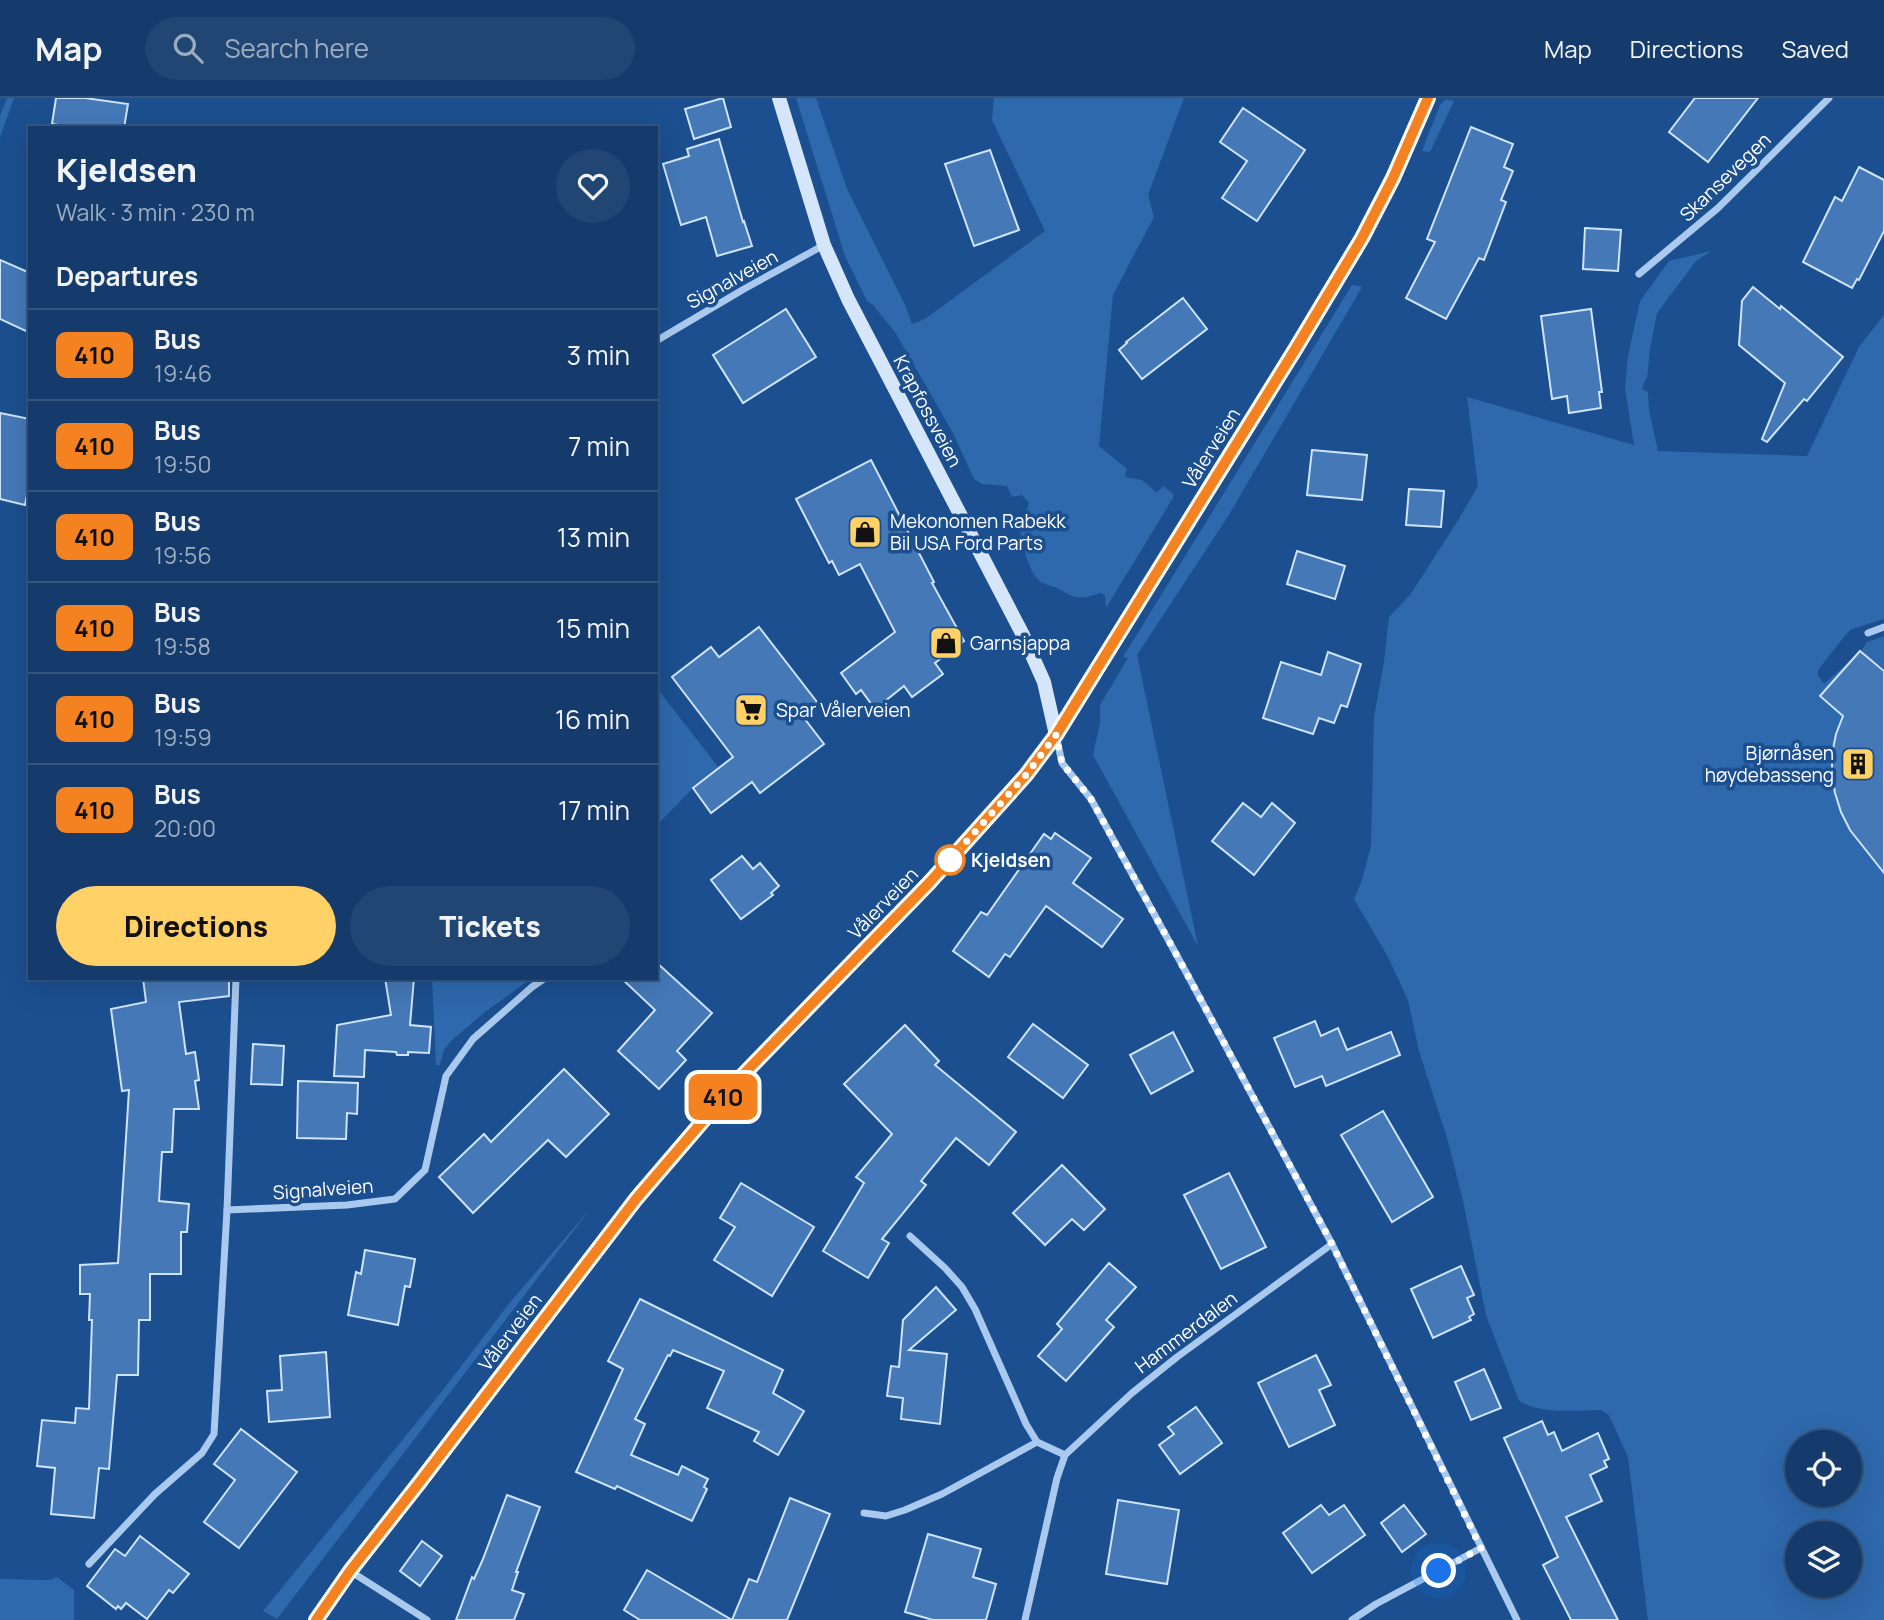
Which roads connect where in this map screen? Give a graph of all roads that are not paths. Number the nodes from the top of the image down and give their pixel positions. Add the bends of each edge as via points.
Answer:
1 (779, 98) edge
2 (1428, 98) edge
3 (1829, 98) edge
4 (824, 244) junction
5 (1639, 274) dead end
6 (658, 340) edge
7 (1884, 627) edge
8 (1868, 633) dead end
9 (1056, 735) junction
10 (236, 980) edge
11 (542, 980) edge
12 (227, 1210) junction
13 (910, 1236) dead end
14 (1332, 1244) junction
15 (1037, 1442) junction
16 (1065, 1454) junction
17 (864, 1513) dead end
18 (1481, 1548) junction
19 (89, 1564) dead end
20 (350, 1571) junction
21 (316, 1620) edge
22 (427, 1620) edge
23 (1024, 1620) edge
24 (1352, 1620) edge
25 (1517, 1620) edge

1 - 4 street, Krapfossveien
2 - 9 street, Vålerveien via 1362,238
3 - 5 street, Skansevegen via 1718,208
4 - 6 street, Signalveien
4 - 9 street, Krapfossveien via 848,299 1023,635 1044,682
7 - 8 street
9 - 14 street via 1062,763 1091,799
9 - 20 street, Vålerveien via 929,883 738,1080 636,1199
10 - 12 street
11 - 12 street, Signalveien via 472,1040 446,1076 425,1170 396,1199
12 - 19 street via 214,1434 202,1453 130,1518
13 - 15 street via 962,1287
14 - 16 street, Hammerdalen via 1177,1357
14 - 18 street
15 - 16 street
15 - 17 street via 905,1510 886,1516
16 - 23 street
18 - 24 street
18 - 25 street
20 - 21 street, Vålerveien
20 - 22 street

